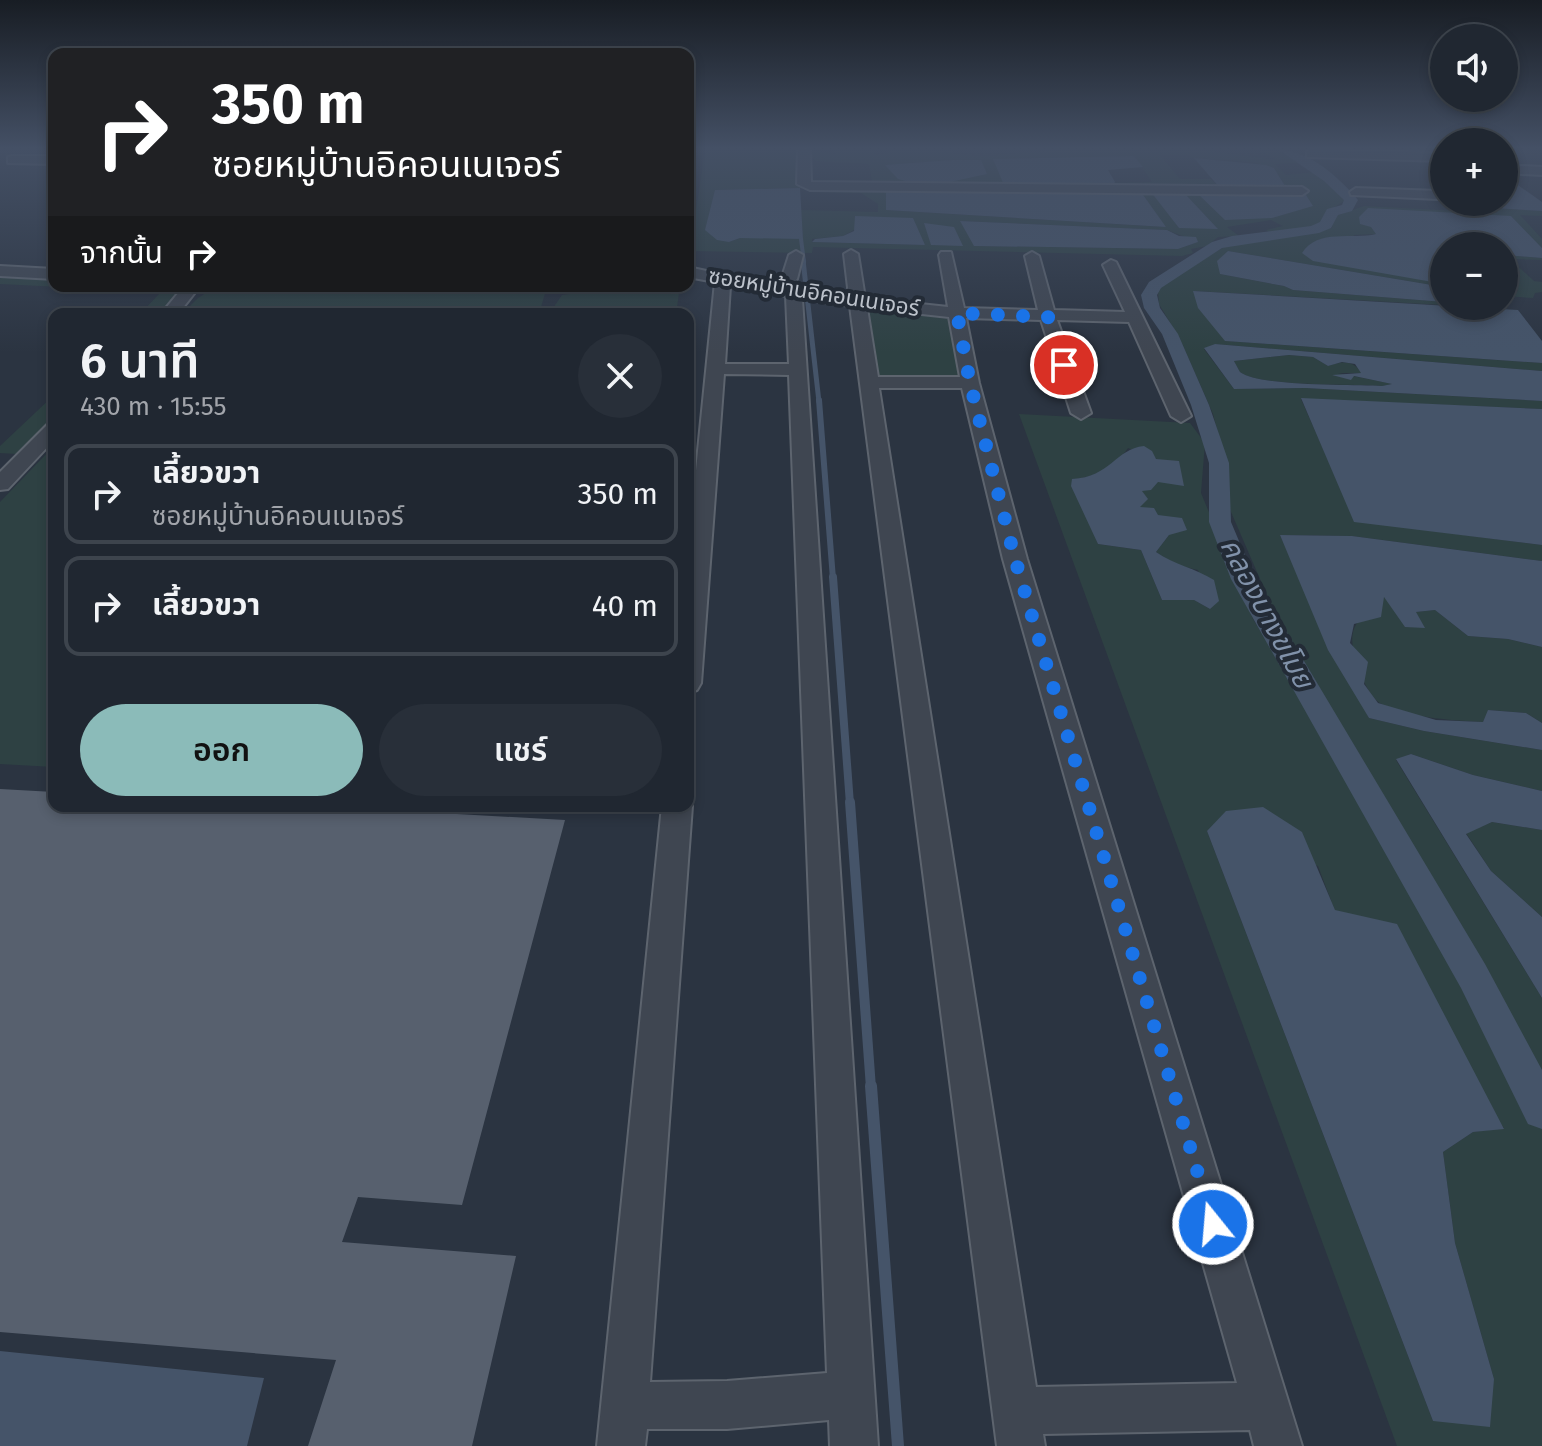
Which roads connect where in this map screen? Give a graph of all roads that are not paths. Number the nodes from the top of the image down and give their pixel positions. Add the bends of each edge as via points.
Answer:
1 (851, 254) dead end
2 (796, 255) dead end
3 (946, 255) dead end
4 (1032, 256) dead end
5 (48, 257) edge
6 (1111, 265) dead end
7 (0, 271) edge
8 (23, 272) junction
9 (694, 272) edge
10 (48, 274) edge
11 (721, 274) junction
12 (187, 292) edge
13 (796, 293) junction
14 (860, 302) junction
15 (174, 308) edge
16 (957, 313) junction
17 (1048, 317) junction
18 (1133, 317) junction
19 (716, 369) junction
20 (798, 370) junction
21 (871, 382) junction
22 (970, 383) junction
23 (1081, 413) dead end
24 (1181, 416) dead end
25 (48, 435) edge
26 (0, 484) edge
27 (694, 616) edge
28 (676, 812) edge
29 (850, 1395) junction
30 (1016, 1411) junction
31 (623, 1426) edge
32 (1273, 1426) edge
33 (854, 1446) edge
34 (1021, 1446) edge

1 - 14 street
2 - 13 street via 789,279
3 - 16 street
4 - 17 street
5 - 8 street
6 - 18 street
7 - 8 street
8 - 10 street
9 - 11 street, ซอยหมู่บ้านอิคอนเนเจอร์
11 - 13 street, ซอยหมู่บ้านอิคอนเนเจอร์
11 - 19 street
12 - 15 street
13 - 14 street, ซอยหมู่บ้านอิคอนเนเจอร์
13 - 20 street
14 - 16 street, ซอยหมู่บ้านอิคอนเนเจอร์
14 - 21 street
16 - 17 street, ซอยหมู่บ้านอิคอนเนเจอร์
16 - 22 street
17 - 18 street, ซอยหมู่บ้านอิคอนเนเจอร์
17 - 23 street
18 - 24 street
19 - 20 street
19 - 27 street
20 - 29 street
21 - 22 street
21 - 30 street
22 - 32 street via 1015,559
25 - 26 street
28 - 31 street
29 - 31 street via 727,1405
29 - 33 street
30 - 32 street
30 - 34 street

